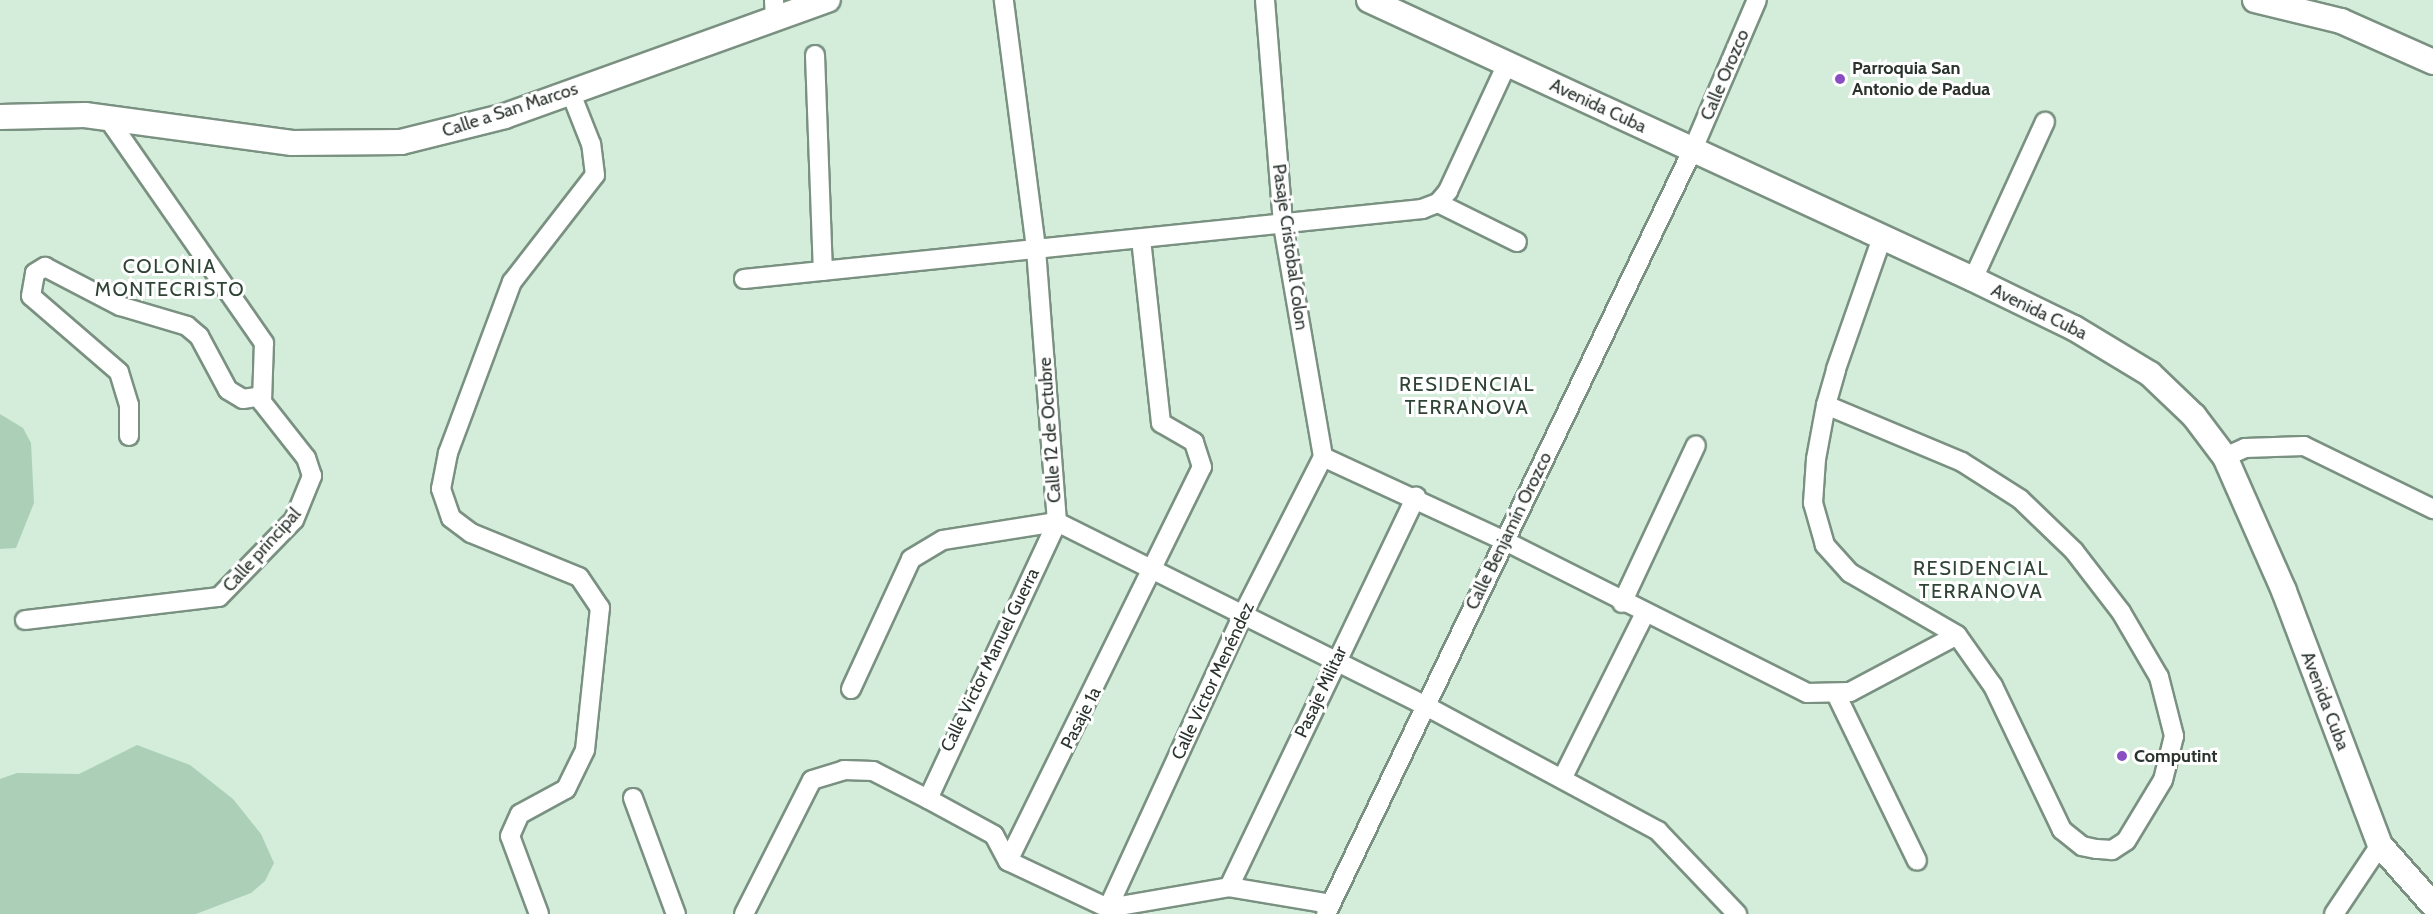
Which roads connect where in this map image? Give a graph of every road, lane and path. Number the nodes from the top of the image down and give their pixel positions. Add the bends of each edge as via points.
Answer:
1 (828, 0) edge
2 (1004, 0) edge
3 (1265, 0) edge
4 (1369, 0) edge
5 (1400, 0) edge
6 (1757, 0) edge
7 (2255, 0) edge
8 (774, 8) edge
9 (1413, 20) junction
10 (814, 55) dead end
11 (2433, 62) edge
12 (1507, 64) junction
13 (570, 91) junction
14 (0, 117) edge
15 (109, 120) junction
16 (2046, 122) dead end
17 (1693, 149) junction
18 (1438, 203) junction
19 (1283, 225) junction
20 (1882, 238) junction
21 (1141, 239) junction
22 (1517, 242) dead end
23 (1036, 248) junction
24 (823, 271) junction
25 (744, 279) dead end
26 (1973, 279) junction
27 (262, 396) junction
28 (1826, 405) junction
29 (129, 436) dead end
30 (1696, 445) dead end
31 (1323, 457) junction
32 (2226, 458) junction
33 (1416, 497) junction
34 (2433, 509) edge
35 (1057, 522) junction
36 (1505, 541) junction
37 (1154, 574) junction
38 (1622, 603) junction
39 (1644, 615) junction
40 (1242, 616) junction
41 (25, 620) dead end
42 (1957, 635) junction
43 (1336, 661) junction
44 (851, 690) dead end
45 (1837, 696) junction
46 (1426, 706) junction
47 (1563, 777) junction
48 (633, 798) dead end
49 (928, 799) junction
50 (2380, 845) junction
51 (1008, 861) junction
52 (1917, 861) dead end
53 (1229, 887) junction
54 (2433, 905) edge
55 (1108, 908) junction
56 (1128, 909) edge
57 (1329, 909) edge
58 (540, 914) edge
59 (676, 914) edge
60 (744, 914) edge
61 (1737, 914) edge
62 (2334, 914) edge

1 - 8 main road, Calle a San Marcos
2 - 23 street, Calle 12 de Octubre
3 - 19 street, Pasaje Cristobal Colon
4 - 9 main road, Avenida Cuba
5 - 9 main road
6 - 17 street, Calle Orozco
7 - 11 main road via 2341,21
8 - 13 main road, Calle a San Marcos
9 - 12 main road, Avenida Cuba
10 - 24 street
12 - 17 main road, Avenida Cuba
12 - 18 street
13 - 15 main road, Calle a San Marcos via 460,129 401,142 292,143
13 - 58 street via 591,144 595,175 513,282 448,453 441,489 451,518 471,533 579,577 600,608 585,750 566,789 520,814 510,836
14 - 15 main road, Calle a San Marcos via 52,113
15 - 27 street, Calle principal via 264,343
16 - 26 street
17 - 20 main road, Avenida Cuba
17 - 36 street, Calle Benjamín Orozco
18 - 19 street
18 - 22 street
19 - 21 street
19 - 31 street, Pasaje Cristobal Colon
20 - 26 main road, Avenida Cuba
20 - 28 street
21 - 23 street
21 - 37 street, Pasaje 1a via 1161,423 1194,442 1202,466
23 - 24 street
23 - 35 street, Calle 12 de Octubre
24 - 25 street
26 - 32 main road, Avenida Cuba via 2074,328 2150,374 2194,416
27 - 29 street via 243,399 228,390 199,336 187,326 120,306 45,267 35,273 31,296 119,372 129,405
27 - 41 street, Calle principal via 270,416 306,458 312,476 308,496 294,520 219,597
28 - 42 street via 1813,503 1825,545 1850,573
28 - 42 street via 1962,462 2020,500 2074,551 2121,612 2159,677 2174,736 2163,780 2126,841 2112,850 2096,849 2082,846 2062,830 1993,686
30 - 38 street
31 - 33 street
31 - 40 street, Calle Victor Menéndez
32 - 34 street via 2246,448 2304,446
32 - 50 main road, Avenida Cuba via 2284,591
33 - 36 street
33 - 43 street, Pasaje Militar
35 - 37 street, Calle 12 de Octubre
35 - 44 street via 943,540 911,559
35 - 49 street, Calle Victor Manuel Guerra
36 - 38 street
36 - 46 street, Calle Benjamín Orozco
37 - 40 street, Calle 12 de Octubre
37 - 51 street, Pasaje 1a
38 - 39 street
39 - 45 street via 1807,693
39 - 47 street
40 - 43 street, Calle 12 de Octubre
40 - 55 street, Calle Victor Menéndez
42 - 45 street
43 - 46 street, Calle 12 de Octubre
43 - 53 street, Pasaje Militar
45 - 52 street
46 - 47 street, Calle 12 de Octubre
46 - 57 street, Calle Benjamín Orozco
47 - 61 street, Calle 12 de Octubre via 1658,831
48 - 59 street
49 - 51 street via 994,835
49 - 60 street via 873,771 844,770 812,780
50 - 54 main road, Avenida Cuba
50 - 62 street
51 - 55 street
53 - 56 street
53 - 57 street
55 - 56 street

